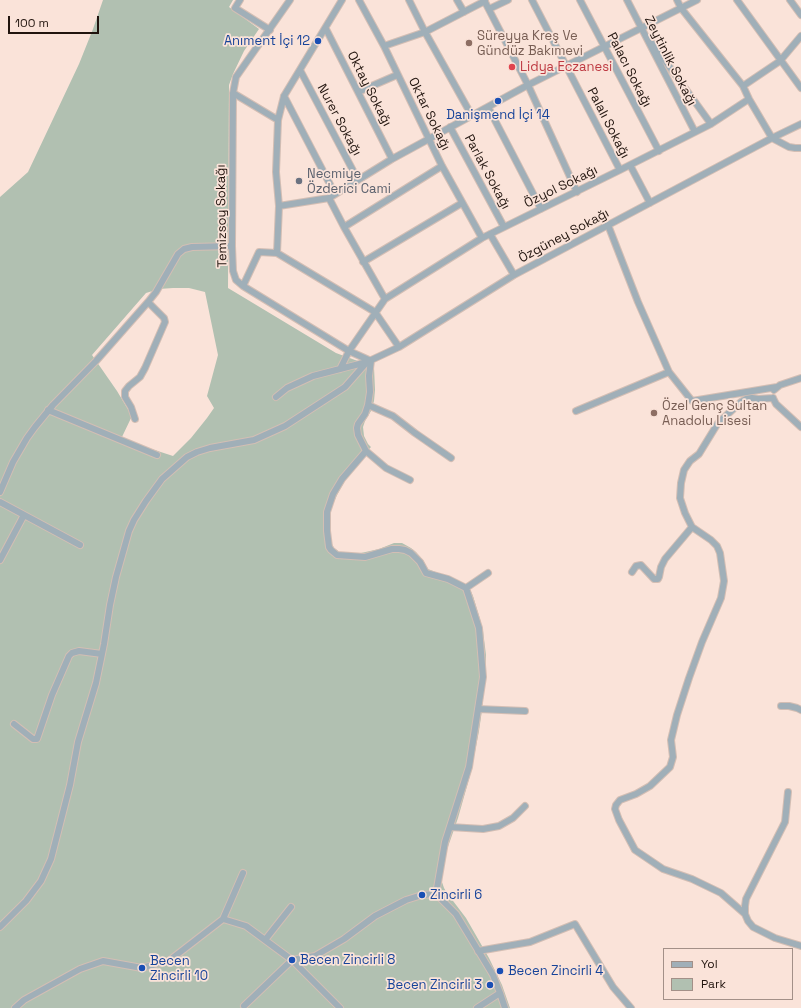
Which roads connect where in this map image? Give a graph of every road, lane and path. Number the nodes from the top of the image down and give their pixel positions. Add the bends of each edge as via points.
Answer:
1 (240, 0) edge
2 (290, 0) edge
3 (342, 0) edge
4 (359, 0) edge
5 (409, 0) edge
6 (457, 0) edge
7 (485, 0) edge
8 (508, 0) edge
9 (532, 0) edge
10 (580, 0) edge
11 (627, 0) edge
12 (677, 0) edge
13 (697, 0) edge
14 (737, 0) edge
15 (790, 0) edge
16 (681, 8) junction
17 (489, 9) junction
18 (464, 12) junction
19 (801, 15) edge
20 (326, 29) junction
21 (639, 29) junction
22 (270, 30) junction
23 (425, 32) junction
24 (801, 36) edge
25 (384, 46) junction
26 (605, 46) junction
27 (780, 61) junction
28 (566, 66) junction
29 (300, 70) junction
30 (397, 74) junction
31 (528, 85) junction
32 (743, 86) junction
33 (801, 88) edge
34 (358, 92) junction
35 (233, 93) junction
36 (284, 96) junction
37 (749, 99) junction
38 (488, 107) junction
39 (472, 116) junction
40 (278, 120) junction
41 (711, 124) junction
42 (801, 124) edge
43 (450, 127) junction
44 (695, 132) junction
45 (772, 138) junction
46 (429, 139) junction
47 (801, 148) edge
48 (659, 151) junction
49 (392, 159) junction
50 (442, 166) junction
51 (630, 166) junction
52 (620, 170) junction
53 (358, 180) junction
54 (577, 192) junction
55 (335, 194) junction
56 (329, 198) junction
57 (462, 203) junction
58 (650, 203) junction
59 (279, 206) junction
60 (541, 209) junction
61 (608, 225) junction
62 (344, 227) junction
63 (504, 227) junction
64 (490, 234) junction
65 (482, 238) junction
66 (232, 246) junction
67 (277, 253) junction
68 (363, 262) junction
69 (514, 275) junction
70 (243, 286) junction
71 (385, 299) junction
72 (148, 302) junction
73 (375, 312) junction
74 (399, 347) junction
75 (349, 351) junction
76 (369, 362) junction
77 (340, 369) junction
78 (669, 372) junction
79 (801, 378) edge
80 (777, 387) junction
81 (276, 397) dead end
82 (773, 398) junction
83 (368, 405) junction
84 (48, 410) junction
85 (576, 411) dead end
86 (135, 419) dead end
87 (801, 427) edge
88 (366, 451) junction
89 (157, 455) dead end
90 (451, 458) dead end
91 (410, 480) dead end
92 (0, 492) edge
93 (0, 502) edge
94 (24, 515) junction
95 (692, 527) junction
96 (80, 545) dead end
97 (0, 560) edge
98 (632, 572) dead end
99 (488, 573) dead end
100 (466, 588) junction
101 (102, 654) junction
102 (781, 706) dead end
103 (478, 709) junction
104 (801, 710) edge
105 (526, 711) dead end
106 (14, 724) dead end
107 (788, 792) dead end
108 (524, 806) dead end
109 (450, 827) junction
110 (243, 873) dead end
111 (436, 894) junction
112 (291, 906) dead end
113 (745, 914) junction
114 (223, 919) junction
115 (0, 927) edge
116 (265, 940) junction
117 (801, 946) edge
118 (478, 950) junction
119 (292, 960) junction
120 (500, 993) junction
121 (244, 1006) dead end
122 (15, 1008) edge
123 (340, 1008) edge
124 (477, 1008) edge
125 (505, 1008) edge
126 (631, 1008) edge

1 - 22 street via 236,8
2 - 22 street, Temizsoy Sokağı
3 - 20 street
4 - 25 street, Oktar Sokağı
5 - 23 street
6 - 18 street
7 - 17 street
7 - 18 street
8 - 17 street
9 - 28 street, Palalı Sokağı
10 - 26 street, Palacı Sokağı
11 - 21 street, Zeytinlik Sokağı
12 - 16 street
13 - 16 street
14 - 27 street
15 - 19 street
16 - 21 street
16 - 32 street
17 - 31 street
18 - 23 street
20 - 29 street
20 - 34 street, Oktay Sokağı
21 - 26 street
21 - 41 street
21 - 44 street, Zeytinlik Sokağı
22 - 35 street, Temizsoy Sokağı via 236,77
23 - 25 street
23 - 39 street
24 - 27 street
25 - 30 street, Oktar Sokağı
26 - 28 street
26 - 48 street, Palacı Sokağı
27 - 32 street
27 - 33 street
28 - 31 street
28 - 52 street, Palalı Sokağı
29 - 36 street
29 - 53 street, Nurer Sokağı
30 - 34 street
30 - 46 street, Oktar Sokağı
31 - 38 street
31 - 54 street
32 - 37 street
34 - 49 street, Oktay Sokağı
35 - 40 street
35 - 66 street, Temizsoy Sokağı
36 - 40 street
36 - 55 street
37 - 41 street, Özyol Sokağı
37 - 45 street
38 - 39 street
38 - 60 street
39 - 43 street
40 - 59 street via 276,172
41 - 44 street, Özyol Sokağı
42 - 45 street, Özgüney Sokağı
43 - 46 street
43 - 63 street, Parlak Sokağı
44 - 48 street, Özyol Sokağı
45 - 47 street via 789,146
45 - 58 street, Özgüney Sokağı
46 - 49 street
46 - 50 street, Oktar Sokağı
48 - 51 street, Özyol Sokağı
49 - 53 street
50 - 57 street, Oktar Sokağı
50 - 62 street
51 - 52 street, Özyol Sokağı
51 - 58 street
52 - 54 street, Özyol Sokağı
53 - 55 street
54 - 60 street, Özyol Sokağı
55 - 56 street
56 - 59 street
56 - 62 street
57 - 65 street, Oktar Sokağı
57 - 68 street
58 - 61 street, Özgüney Sokağı
59 - 67 street
60 - 63 street, Özyol Sokağı
61 - 69 street, Özgüney Sokağı
61 - 78 street
62 - 68 street
63 - 64 street, Özyol Sokağı
64 - 65 street, Özyol Sokağı
64 - 69 street
65 - 71 street, Özyol Sokağı
66 - 70 street, Temizsoy Sokağı via 233,271 236,280
66 - 72 street via 184,249 178,254
67 - 70 street via 259,252
67 - 73 street
68 - 71 street
69 - 74 street, Özgüney Sokağı
70 - 75 street, Temizsoy Sokağı
71 - 73 street
72 - 84 street
72 - 86 street via 165,321 140,377 126,391 125,397
73 - 74 street
73 - 75 street
74 - 76 street, Özgüney Sokağı
75 - 76 street, Temizsoy Sokağı
75 - 77 street
76 - 77 street
76 - 83 street
76 - 101 street via 345,387 285,426 254,440 197,452 187,457 162,479 146,500 129,531 116,577
77 - 81 street via 313,376 287,388
78 - 80 street via 692,401
78 - 85 street
79 - 80 street
80 - 82 street
82 - 87 street via 776,404
82 - 95 street via 752,398 741,402 718,423 684,470 680,498
83 - 88 street via 357,428
83 - 90 street via 393,416
84 - 89 street
84 - 92 street via 20,450
88 - 91 street via 386,468
88 - 100 street via 342,478 333,494 327,512 330,550 337,555 365,557 392,550 405,550 420,562 426,573 448,579
93 - 94 street
94 - 96 street
94 - 97 street
95 - 98 street via 665,559 658,579 653,578 641,565 636,566
95 - 113 street via 711,540 720,553 724,580 721,598 699,649 677,715 671,740 673,757 670,767 650,786 620,800 615,809 618,820 636,850 663,869 721,893
99 - 100 street
100 - 103 street via 479,628 483,677
101 - 106 street via 79,651 69,656 37,739 33,739
101 - 115 street via 78,742 51,859 41,881 26,901
102 - 104 street
103 - 105 street
103 - 109 street via 469,767
107 - 113 street via 785,822 746,899
108 - 109 street via 513,818 499,826 483,829
109 - 111 street
110 - 114 street
111 - 118 street via 456,914
111 - 119 street via 406,900 375,916 315,956
112 - 116 street
113 - 117 street via 753,926 775,938
114 - 116 street via 246,926
114 - 122 street via 170,960 142,968 103,961 80,969 24,1000
116 - 119 street
118 - 120 street
118 - 126 street via 530,942 575,924 613,987
119 - 121 street
119 - 123 street
120 - 124 street
120 - 125 street

